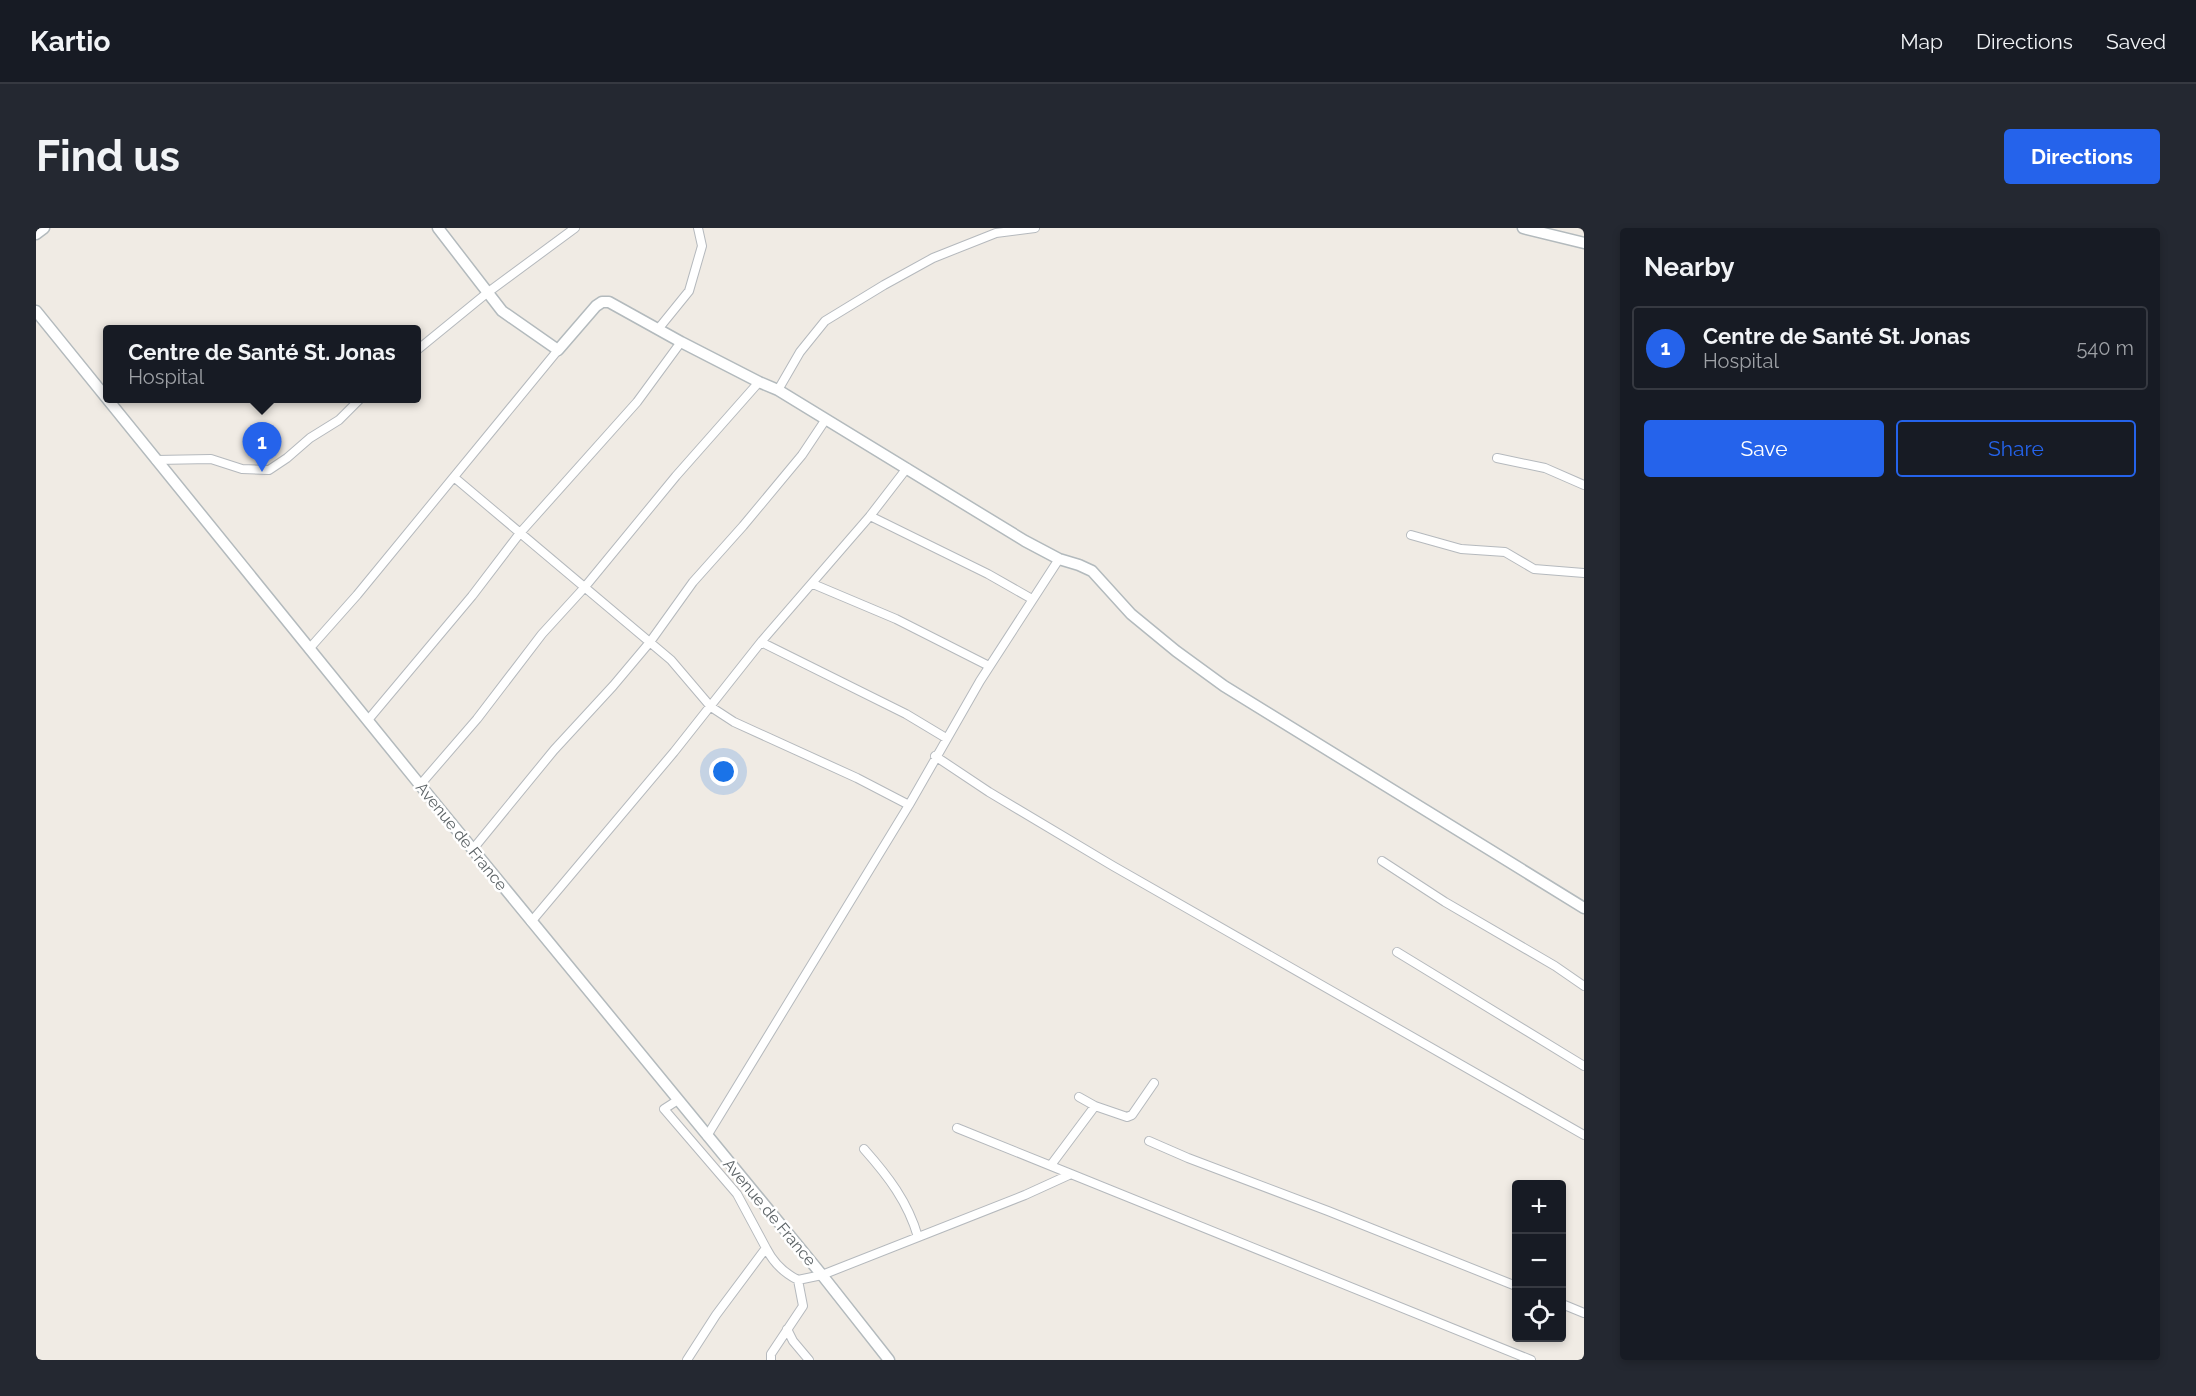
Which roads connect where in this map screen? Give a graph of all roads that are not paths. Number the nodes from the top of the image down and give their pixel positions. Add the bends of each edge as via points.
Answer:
1 (44, 228) edge
2 (438, 228) edge
3 (576, 228) edge
4 (698, 228) edge
5 (1035, 228) edge
6 (1523, 228) edge
7 (36, 234) edge
8 (1584, 243) edge
9 (487, 293) junction
10 (36, 311) edge
11 (659, 328) junction
12 (681, 342) junction
13 (421, 348) edge
14 (558, 350) junction
15 (759, 382) junction
16 (778, 390) junction
17 (103, 394) edge
18 (110, 403) edge
19 (357, 403) edge
20 (826, 419) junction
21 (1497, 458) dead end
22 (156, 460) junction
23 (907, 468) junction
24 (455, 478) junction
25 (1584, 485) edge
26 (870, 516) junction
27 (520, 533) junction
28 (1411, 535) dead end
29 (1059, 559) junction
30 (1584, 573) edge
31 (813, 584) junction
32 (584, 588) junction
33 (1032, 599) junction
34 (650, 642) junction
35 (761, 642) junction
36 (309, 649) junction
37 (989, 666) junction
38 (711, 707) junction
39 (368, 720) junction
40 (946, 738) junction
41 (935, 756) junction
42 (420, 785) junction
43 (909, 805) junction
44 (472, 849) junction
45 (1382, 861) dead end
46 (1584, 908) edge
47 (531, 922) junction
48 (1397, 952) dead end
49 (1584, 986) edge
50 (1584, 1066) edge
51 (1154, 1083) dead end
52 (1078, 1097) dead end
53 (678, 1100) junction
54 (1095, 1106) junction
55 (957, 1128) dead end
56 (1584, 1135) edge
57 (707, 1136) junction
58 (1149, 1141) dead end
59 (864, 1149) dead end
60 (1051, 1165) junction
61 (1071, 1174) junction
62 (918, 1237) junction
63 (766, 1248) junction
64 (822, 1275) junction
65 (798, 1280) junction
66 (1512, 1284) edge
67 (1566, 1306) edge
68 (1584, 1313) edge
69 (787, 1329) junction
70 (689, 1360) edge
71 (771, 1360) edge
72 (809, 1360) edge
73 (890, 1360) edge
74 (1531, 1360) edge

1 - 7 street
2 - 9 street
3 - 9 street
4 - 11 street via 702,246 689,291
5 - 16 street via 996,233 933,258 825,321 800,352
6 - 8 street
9 - 13 street
9 - 14 street via 509,317
10 - 17 street, Avenue de France
11 - 12 street
11 - 14 street via 617,305 602,302
12 - 15 street
12 - 27 street via 637,402
14 - 24 street
15 - 16 street
15 - 32 street
16 - 20 street
18 - 22 street, Avenue de France
19 - 22 street via 269,470 240,469 211,459
20 - 23 street
20 - 34 street via 802,455 693,582
21 - 25 street via 1545,468
22 - 36 street, Avenue de France
23 - 26 street
23 - 29 street
24 - 27 street
24 - 36 street
26 - 31 street
26 - 33 street
27 - 32 street
27 - 39 street
28 - 30 street via 1461,549 1505,552 1534,569
29 - 33 street
29 - 46 street via 1092,571 1131,614 1224,686
31 - 35 street
31 - 37 street via 896,619
32 - 34 street
32 - 42 street
33 - 37 street
34 - 38 street via 674,663
34 - 44 street
35 - 38 street
35 - 40 street
36 - 39 street, Avenue de France
37 - 40 street
38 - 43 street via 734,722
38 - 47 street
39 - 42 street, Avenue de France
40 - 41 street
41 - 43 street
41 - 56 street via 1113,866
42 - 44 street, Avenue de France
43 - 57 street
44 - 47 street, Avenue de France
45 - 49 street
47 - 53 street, Avenue de France
48 - 50 street
51 - 54 street via 1130,1116
52 - 54 street
53 - 57 street, Avenue de France
53 - 63 street via 664,1109 737,1194
54 - 60 street
55 - 60 street
57 - 64 street, Avenue de France
58 - 66 street
59 - 62 street via 902,1198
60 - 61 street
61 - 62 street
61 - 74 street
62 - 64 street
63 - 65 street via 787,1274
63 - 70 street via 716,1315
64 - 65 street
64 - 73 street, Avenue de France
65 - 69 street via 803,1306
67 - 68 street
69 - 71 street
69 - 72 street

